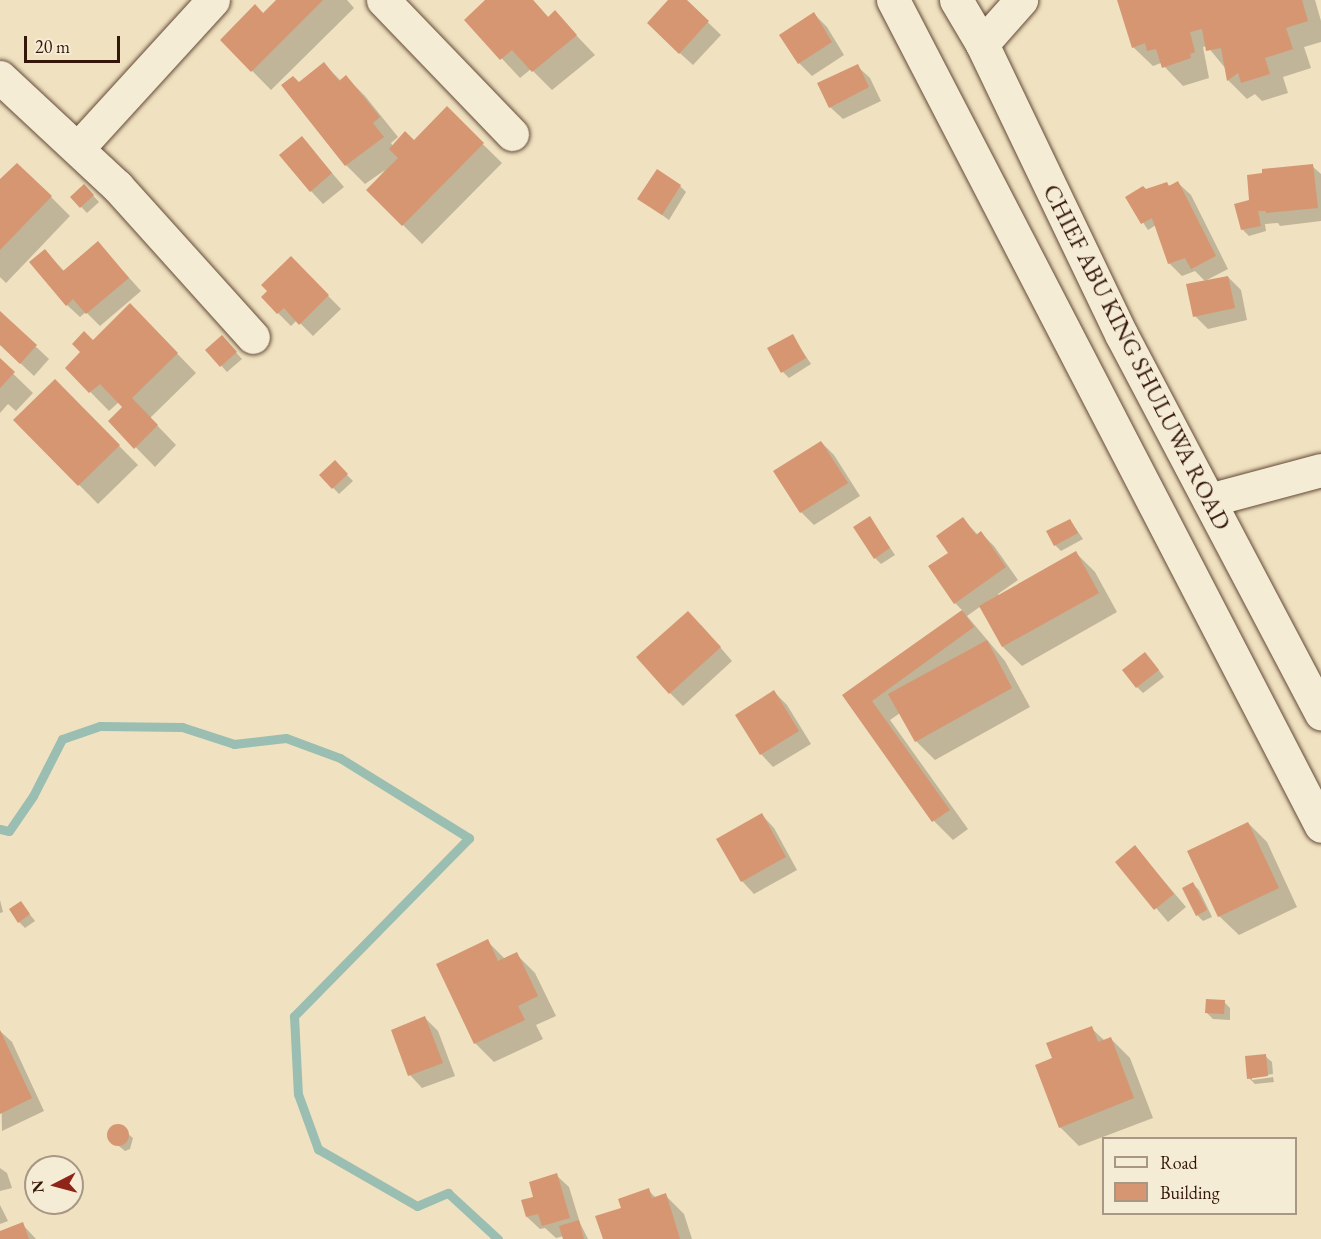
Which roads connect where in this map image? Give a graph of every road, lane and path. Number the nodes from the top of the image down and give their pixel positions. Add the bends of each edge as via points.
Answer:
1 (213, 0) edge
2 (383, 0) edge
3 (893, 0) edge
4 (956, 0) edge
5 (1021, 0) edge
6 (982, 44) junction
7 (0, 77) edge
8 (512, 134) dead end
9 (78, 148) junction
10 (1121, 334) junction
11 (253, 337) dead end
12 (1078, 357) junction
13 (1321, 470) edge
14 (1209, 500) junction
15 (1321, 713) edge
16 (1321, 826) edge

1 - 9 street
2 - 8 street
3 - 12 street
4 - 6 street, CHIEF ABU KING SHULUWA ROAD
5 - 6 street
6 - 10 street, CHIEF ABU KING SHULUWA ROAD
7 - 9 street
9 - 11 street
10 - 12 street
10 - 14 street, CHIEF ABU KING SHULUWA ROAD
12 - 16 street
13 - 14 street
14 - 15 street, CHIEF ABU KING SHULUWA ROAD

